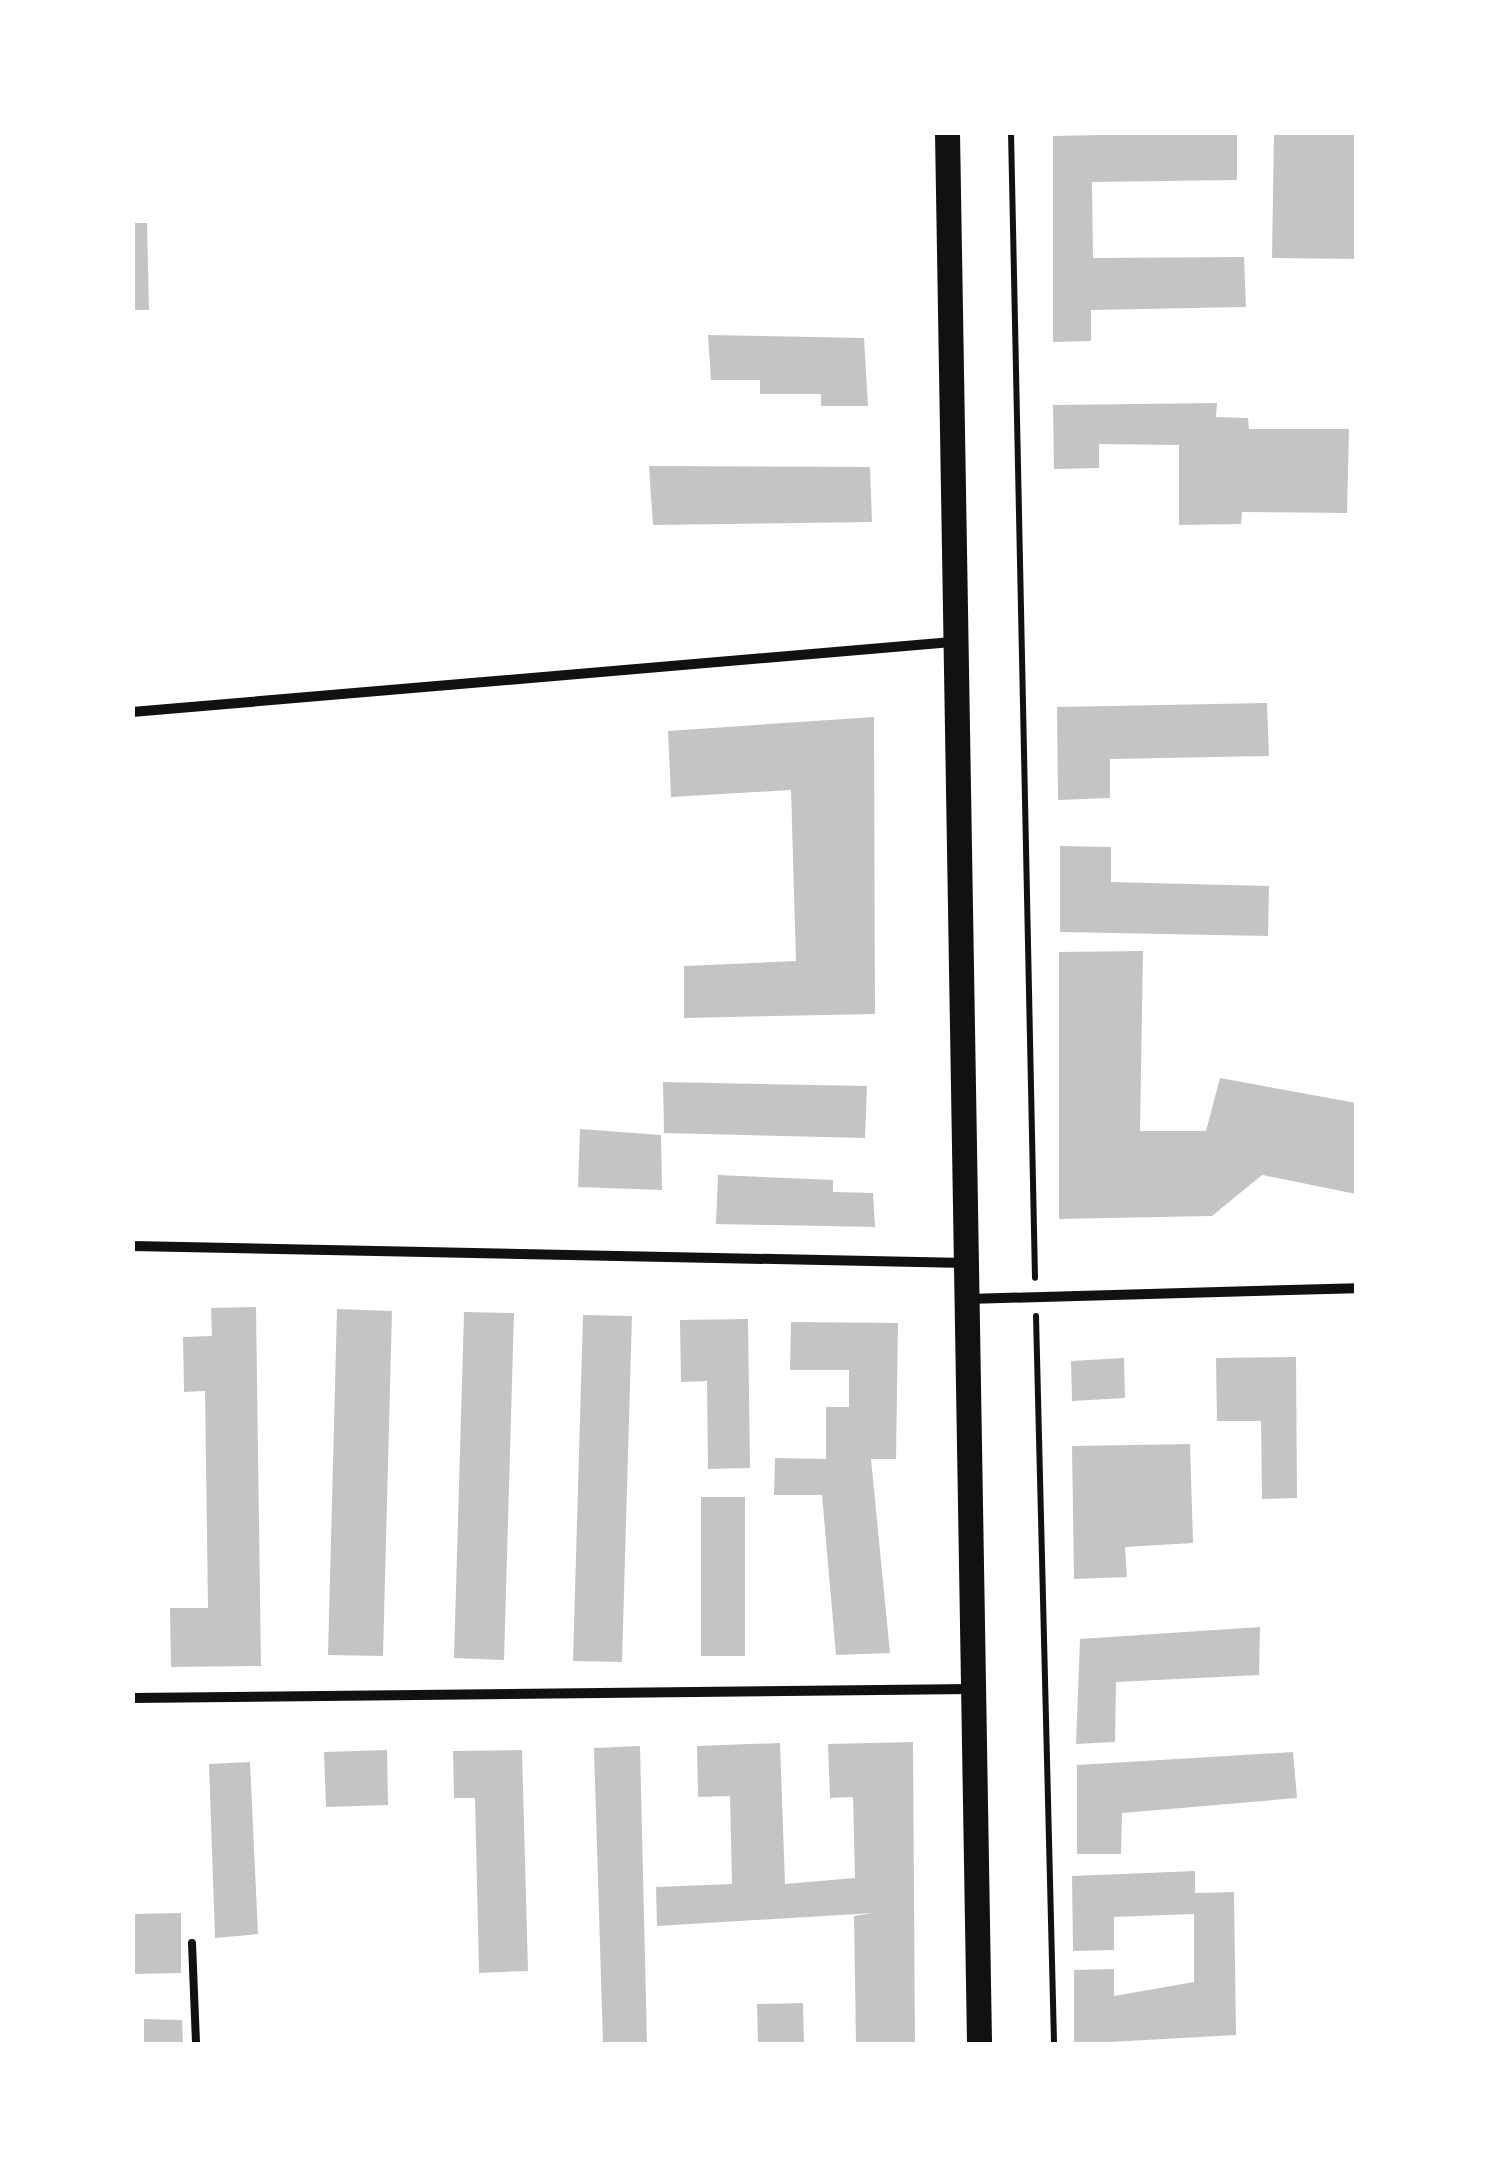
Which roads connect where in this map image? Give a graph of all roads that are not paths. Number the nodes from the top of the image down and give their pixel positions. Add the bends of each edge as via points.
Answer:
1 (947, 132) edge
2 (958, 641) junction
3 (132, 712) edge
4 (132, 1246) edge
5 (968, 1263) junction
6 (1356, 1288) edge
7 (968, 1299) junction
8 (973, 1690) junction
9 (132, 1698) edge
10 (192, 1943) dead end
11 (196, 2044) edge
12 (979, 2044) edge

1 - 2 main road
2 - 3 street
2 - 5 main road
4 - 5 street
5 - 7 main road
6 - 7 street
7 - 8 main road
8 - 9 street
8 - 12 main road
10 - 11 lane

